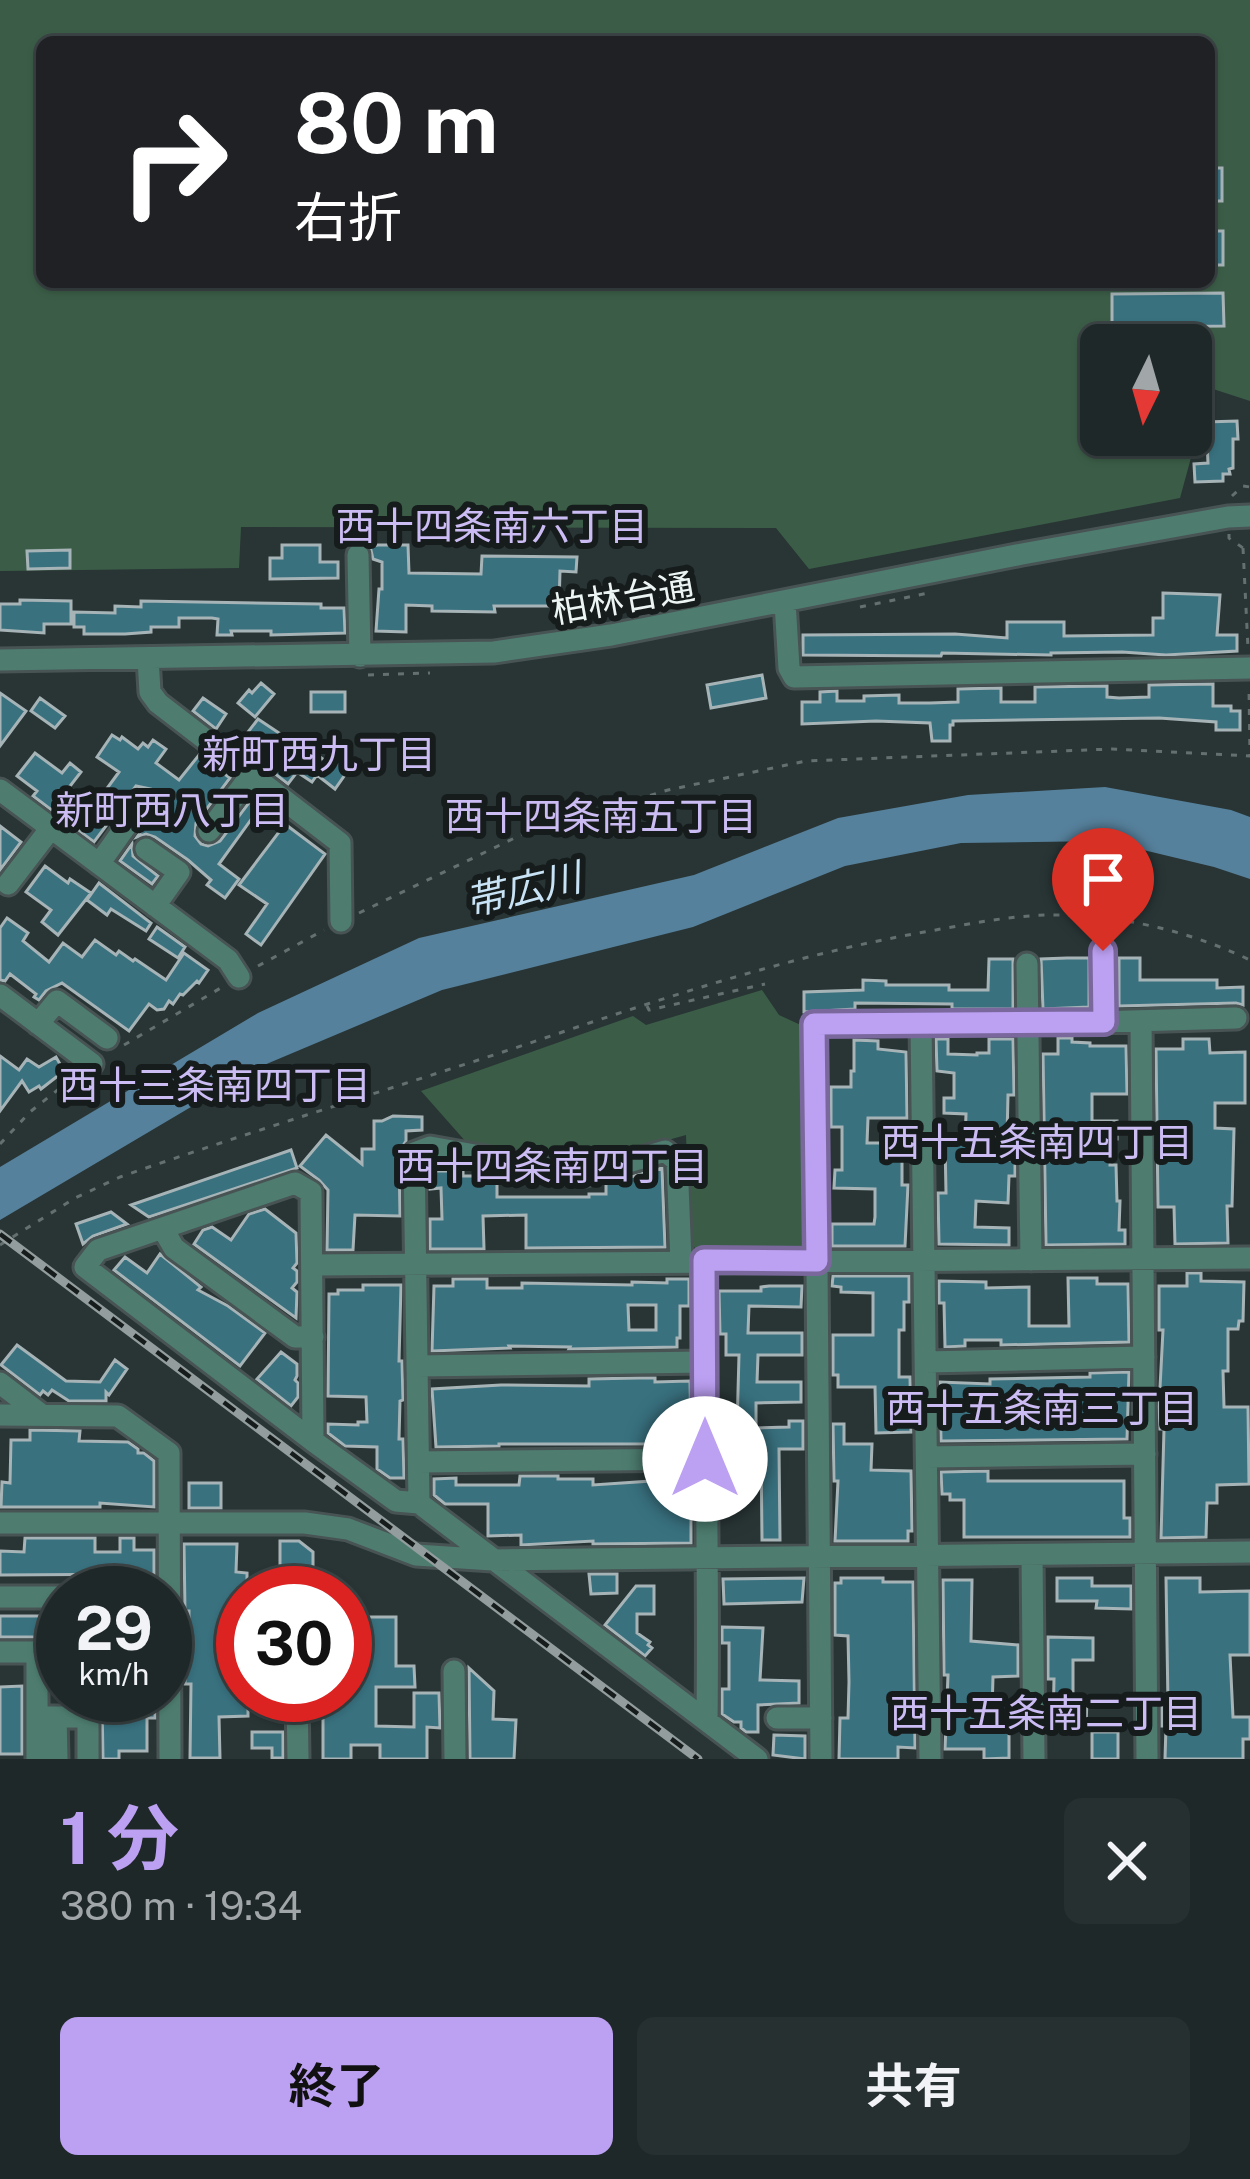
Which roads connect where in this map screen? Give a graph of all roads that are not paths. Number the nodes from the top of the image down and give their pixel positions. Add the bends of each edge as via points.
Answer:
1 (1250, 516) edge
2 (358, 555) dead end
3 (785, 602) junction
4 (360, 656) junction
5 (148, 658) junction
6 (0, 660) edge
7 (1250, 668) edge
8 (251, 775) junction
9 (0, 790) edge
10 (142, 802) dead end
11 (51, 828) junction
12 (209, 831) dead end
13 (146, 849) dead end
14 (98, 864) junction
15 (8, 884) dead end
16 (155, 906) junction
17 (341, 921) road end
18 (1103, 951) dead end
19 (1027, 964) dead end
20 (239, 977) road end
21 (0, 995) edge
22 (1236, 1018) dead end
23 (921, 1022) junction
24 (1104, 1022) junction
25 (1141, 1022) junction
26 (38, 1024) junction
27 (1027, 1024) junction
28 (107, 1038) dead end
29 (92, 1064) road end
30 (163, 1228) junction
31 (1250, 1258) edge
32 (1143, 1259) junction
33 (924, 1260) junction
34 (1031, 1260) junction
35 (692, 1261) junction
36 (817, 1261) junction
37 (313, 1265) junction
38 (416, 1265) junction
39 (313, 1337) junction
40 (1144, 1357) junction
41 (705, 1362) junction
42 (926, 1362) junction
43 (417, 1366) junction
44 (0, 1382) edge
45 (0, 1415) edge
46 (42, 1415) junction
47 (313, 1442) junction
48 (1145, 1454) junction
49 (927, 1457) junction
50 (705, 1459) junction
51 (418, 1462) junction
52 (418, 1503) junction
53 (168, 1522) junction
54 (0, 1523) edge
55 (1250, 1552) edge
56 (1032, 1555) junction
57 (1145, 1555) junction
58 (928, 1556) junction
59 (819, 1557) junction
60 (709, 1558) junction
61 (493, 1560) junction
62 (167, 1566) edge
63 (0, 1598) edge
64 (36, 1598) edge
65 (0, 1652) edge
66 (36, 1652) edge
67 (454, 1671) dead end
68 (777, 1718) dead end
69 (821, 1718) junction
70 (707, 1720) junction
71 (46, 1722) edge
72 (48, 1722) edge
73 (88, 1722) edge
74 (169, 1722) edge
75 (297, 1722) edge
76 (37, 1759) edge
77 (56, 1759) edge
78 (88, 1759) edge
79 (170, 1759) edge
80 (298, 1759) edge
81 (455, 1759) edge
82 (757, 1759) edge
83 (821, 1759) edge
84 (930, 1759) edge
85 (1034, 1759) edge
86 (1147, 1759) edge

1 - 3 street, 柏林台通
2 - 4 street
3 - 4 street, 柏林台通 via 556,645
3 - 7 street via 794,677
4 - 5 street, 柏林台通
5 - 6 street, 柏林台通
5 - 8 street via 158,703
8 - 12 street
8 - 17 street via 340,843
9 - 11 street
10 - 14 street
11 - 14 street
11 - 15 street
13 - 16 street via 179,872
14 - 16 street
16 - 20 street
18 - 24 street
19 - 27 street
21 - 26 street
22 - 25 street
23 - 27 street
23 - 33 street
23 - 36 street via 814,1024
24 - 25 street
24 - 27 street
25 - 32 street
26 - 28 street via 57,1001
26 - 29 street
27 - 34 street
30 - 37 street via 295,1183 311,1192
30 - 39 street via 174,1248 295,1337
30 - 47 street via 98,1250 85,1267
31 - 32 street
32 - 34 street
32 - 40 street
33 - 34 street
33 - 36 street
33 - 42 street
35 - 36 street
35 - 38 street
35 - 38 street via 677,1161 664,1151 585,1175 430,1147 414,1154
35 - 41 street
36 - 59 street
37 - 38 street
37 - 39 street
38 - 43 street
39 - 47 street
40 - 42 street
40 - 48 street
41 - 43 street
41 - 50 street
42 - 49 street
43 - 51 street
44 - 46 street
45 - 46 street
46 - 53 street via 118,1415 169,1453
47 - 52 street via 396,1501
48 - 49 street
48 - 57 street
49 - 58 street
50 - 51 street
50 - 60 street
51 - 52 street
52 - 61 street
53 - 54 street
53 - 61 street via 305,1523 416,1555
53 - 62 street
55 - 57 street
56 - 57 street
56 - 58 street
56 - 85 street
57 - 86 street
58 - 59 street
58 - 84 street
59 - 60 street
59 - 69 street
60 - 61 street
60 - 70 street
61 - 70 street
63 - 64 street
65 - 66 street
67 - 81 street
68 - 69 street
69 - 83 street
70 - 82 street
71 - 76 street
72 - 77 street
73 - 78 street
74 - 79 street
75 - 80 street

